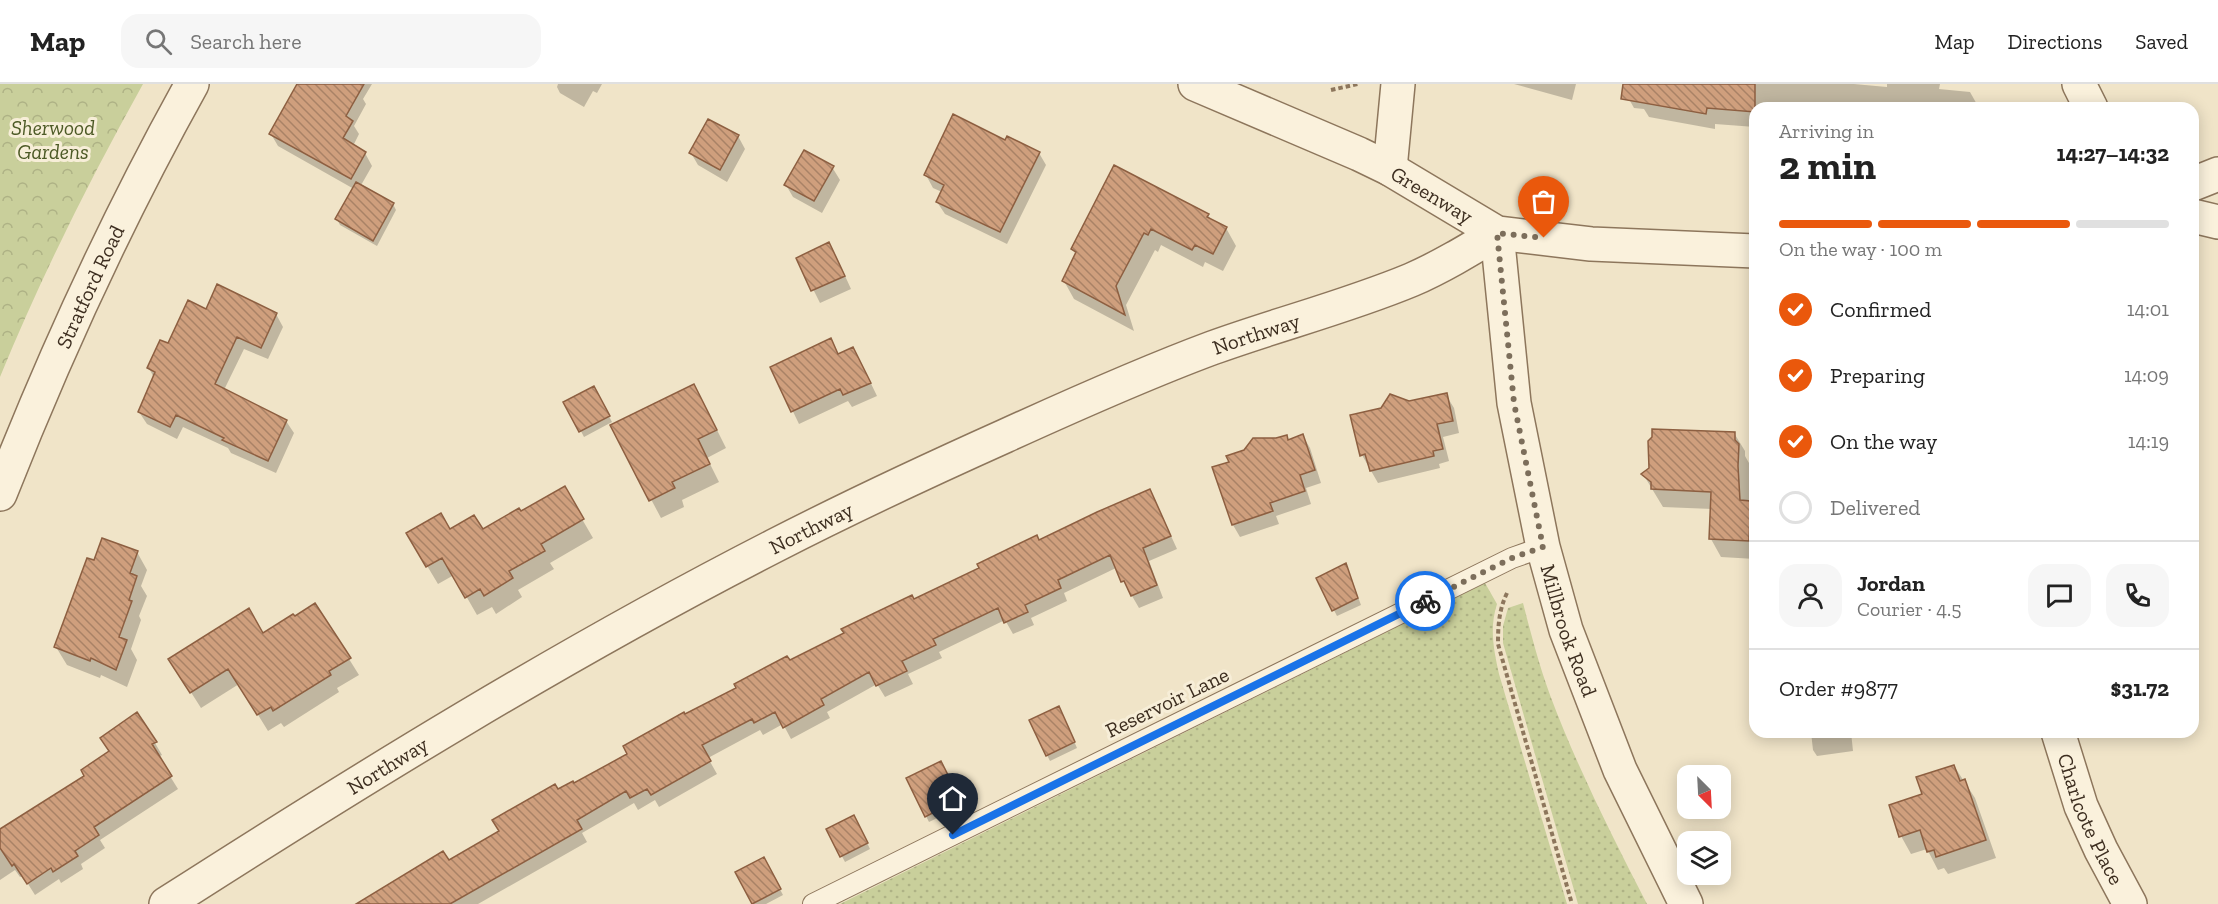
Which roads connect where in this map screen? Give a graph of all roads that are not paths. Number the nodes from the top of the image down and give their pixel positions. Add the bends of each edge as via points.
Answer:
1 (192, 84) edge
2 (1195, 84) edge
3 (1398, 84) edge
4 (2079, 84) edge
5 (2088, 102) edge
6 (1390, 169) junction
7 (2218, 174) edge
8 (2199, 182) edge
9 (2199, 217) edge
10 (2218, 222) edge
11 (1497, 233) junction
12 (1749, 251) edge
13 (0, 494) edge
14 (1543, 547) junction
15 (2060, 738) edge
16 (166, 904) edge
17 (813, 904) edge
18 (1686, 904) edge
19 (2130, 904) edge

1 - 13 street, Stratford Road via 76,313
2 - 6 street, Greenway
3 - 6 street
4 - 5 street
6 - 11 street, Greenway
7 - 8 street
9 - 10 street
11 - 12 street, Greenway via 1591,244
11 - 14 street, Millbrook Road via 1514,403
11 - 16 street, Northway via 1413,279 1212,348 1072,406 773,546 498,698 331,798
14 - 17 lane, Reservoir Lane via 1512,558
14 - 18 street, Millbrook Road via 1566,630 1607,738
15 - 19 street, Charlcote Place via 2081,806

